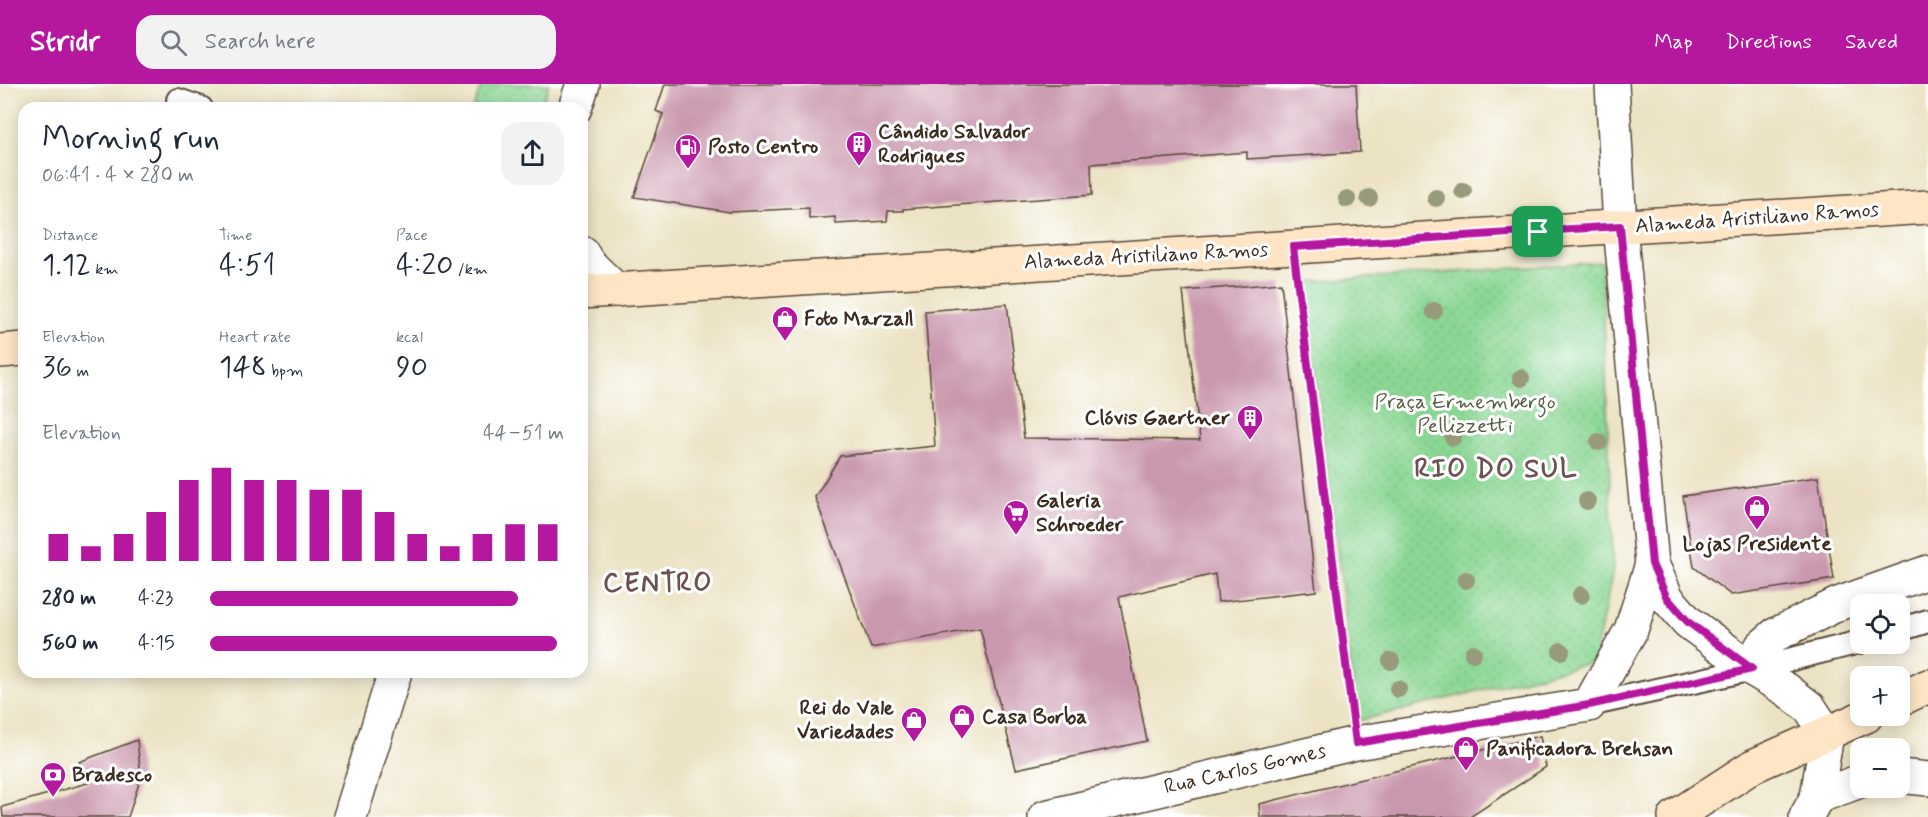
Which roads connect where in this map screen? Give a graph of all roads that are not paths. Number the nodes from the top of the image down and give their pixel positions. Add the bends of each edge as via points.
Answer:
1 (583, 84) edge
2 (1612, 84) edge
3 (178, 100) dead end
4 (184, 102) edge
5 (577, 102) edge
6 (1928, 207) edge
7 (1620, 226) junction
8 (588, 263) edge
9 (616, 290) junction
10 (588, 292) edge
11 (18, 350) edge
12 (0, 351) edge
13 (1652, 564) junction
14 (1928, 572) edge
15 (1928, 621) edge
16 (1910, 627) edge
17 (1850, 644) edge
18 (1752, 669) junction
19 (393, 678) edge
20 (1928, 686) edge
21 (1910, 695) edge
22 (1589, 705) junction
23 (1850, 723) edge
24 (1827, 734) junction
25 (1910, 777) edge
26 (1928, 779) edge
27 (1850, 786) edge
28 (1811, 807) edge
29 (350, 817) edge
30 (1045, 817) edge
31 (1676, 817) edge

1 - 5 street
2 - 7 street
3 - 4 lane
6 - 7 main road, Alameda Aristiliano Ramos
7 - 9 main road, Alameda Aristiliano Ramos
7 - 13 street
8 - 9 street
9 - 10 main road, Alameda Aristiliano Ramos
11 - 12 main road
13 - 18 street via 1667,598 1688,622
13 - 22 street via 1631,630
14 - 18 street via 1838,604 1775,635 1761,647
15 - 16 lane
17 - 18 lane
18 - 22 lane
18 - 24 street via 1810,708
19 - 29 street
20 - 21 main road
22 - 30 street, Rua Carlos Gomes via 1356,743
23 - 24 main road
24 - 28 street
24 - 31 main road via 1753,766
25 - 26 street
27 - 28 street

